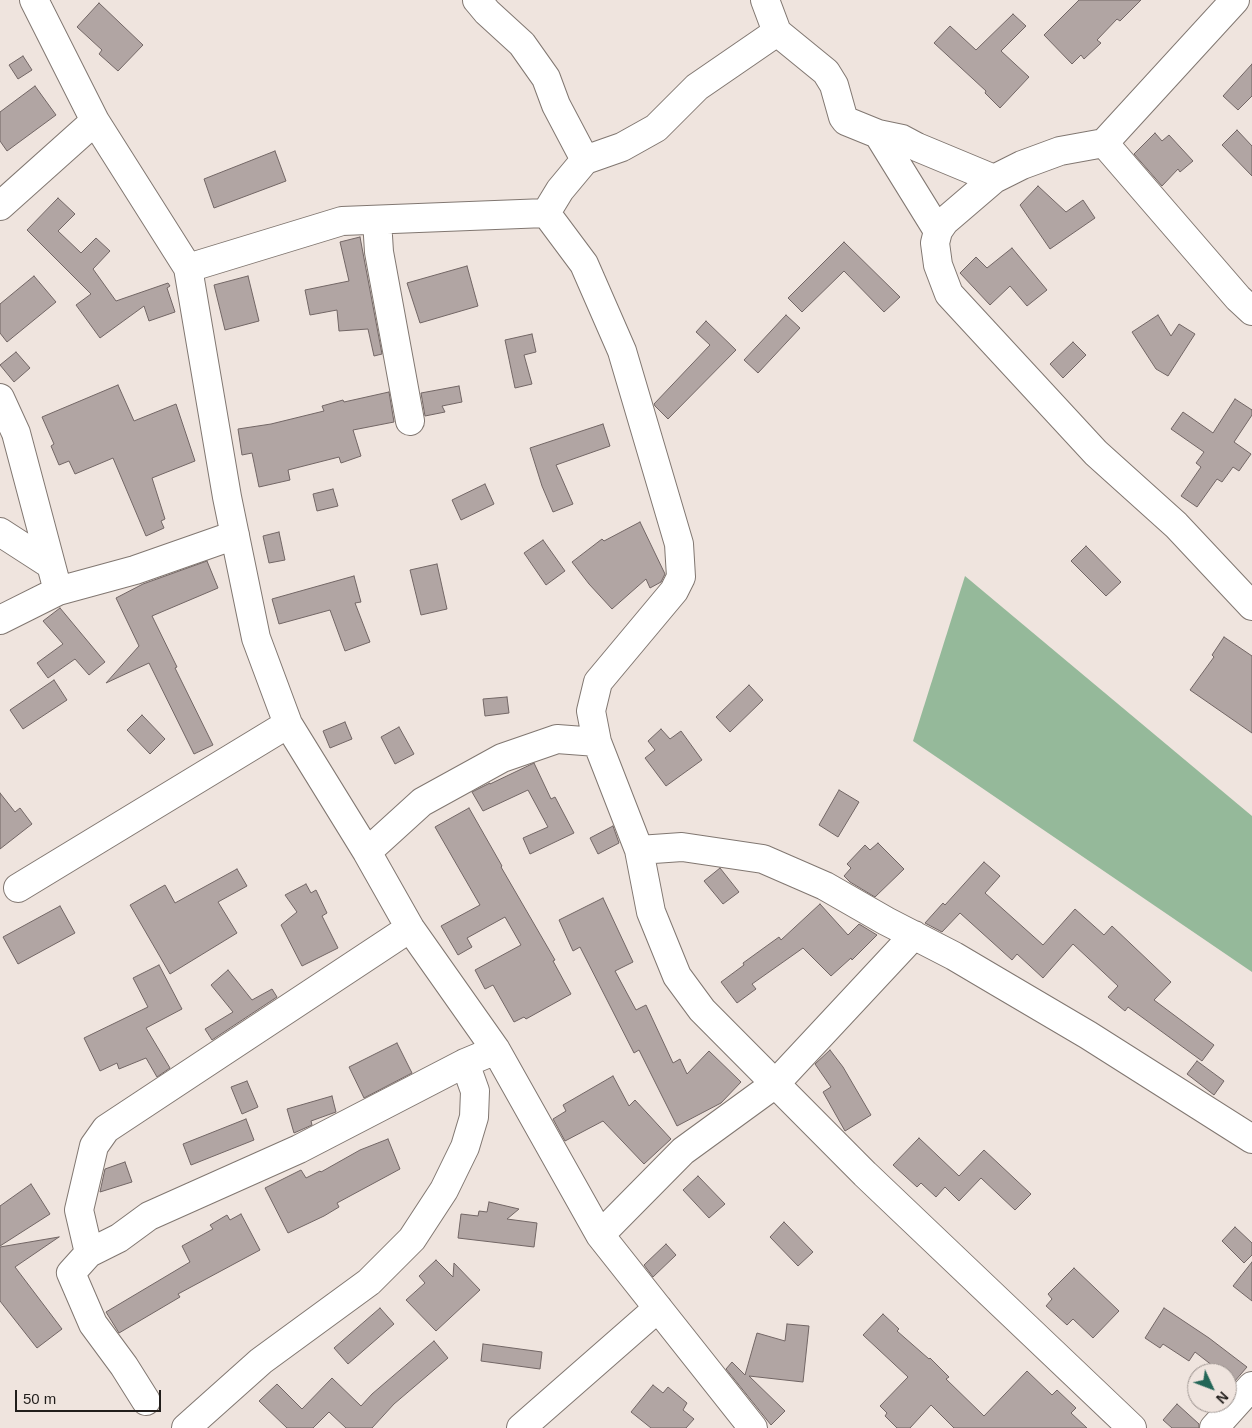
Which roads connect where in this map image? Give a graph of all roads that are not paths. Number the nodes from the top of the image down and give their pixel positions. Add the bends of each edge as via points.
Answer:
1 (34, 0) edge
2 (477, 0) edge
3 (765, 0) edge
4 (1235, 0) edge
5 (777, 32) junction
6 (95, 121) junction
7 (878, 134) junction
8 (1104, 143) junction
9 (585, 160) junction
10 (994, 179) junction
11 (0, 206) edge
12 (546, 213) junction
13 (377, 220) junction
14 (938, 231) junction
15 (188, 268) junction
16 (1252, 311) edge
17 (0, 398) edge
18 (410, 421) dead end
19 (0, 532) edge
20 (235, 535) junction
21 (51, 565) junction
22 (58, 591) junction
23 (1252, 606) edge
24 (0, 620) edge
25 (288, 724) junction
26 (597, 742) junction
27 (639, 850) junction
28 (367, 852) junction
29 (18, 888) dead end
30 (410, 928) junction
31 (914, 935) junction
32 (496, 1050) junction
33 (465, 1063) junction
34 (775, 1084) junction
35 (1252, 1139) edge
36 (600, 1235) junction
37 (89, 1252) junction
38 (658, 1308) junction
39 (1252, 1386) edge
40 (146, 1401) dead end
41 (186, 1428) edge
42 (522, 1428) edge
43 (753, 1428) edge
44 (1132, 1428) edge
45 (1214, 1428) edge

1 - 6 street
2 - 9 street via 522,44 546,78 556,105
3 - 5 street
4 - 8 street
5 - 7 street via 826,72 846,121
5 - 9 street via 696,87 656,128 622,147
6 - 11 street
6 - 15 street
7 - 10 street via 902,139
7 - 14 street
8 - 10 street via 1060,151
8 - 16 street
9 - 12 street
10 - 14 street via 945,221
12 - 13 street
12 - 26 street via 584,264 622,351 679,544 681,576 674,590 598,682 590,711
13 - 15 street via 342,221
13 - 18 street via 379,252
14 - 23 street via 935,243 938,265 948,294 1096,453 1176,525
15 - 20 street
17 - 21 street via 16,433
19 - 21 street
20 - 22 street via 135,570
20 - 25 street via 256,638
21 - 22 street
22 - 24 street
25 - 28 street
25 - 29 street
26 - 27 street
26 - 28 street via 557,739 502,758 422,802
27 - 31 street via 682,847 763,859 826,886
27 - 34 street via 651,912 677,976 702,1010
28 - 30 street
30 - 32 street
30 - 37 street via 106,1129 94,1146 79,1210
31 - 34 street
31 - 35 street via 1088,1035
32 - 33 street
32 - 36 street
33 - 37 street via 299,1149 149,1216 119,1238
33 - 41 street via 475,1091 474,1117 465,1147 444,1190 412,1239 369,1282 261,1361
34 - 36 street via 683,1150
34 - 44 street via 872,1181
36 - 38 street
37 - 40 street via 71,1273 93,1324
38 - 42 street
38 - 43 street
39 - 45 street

